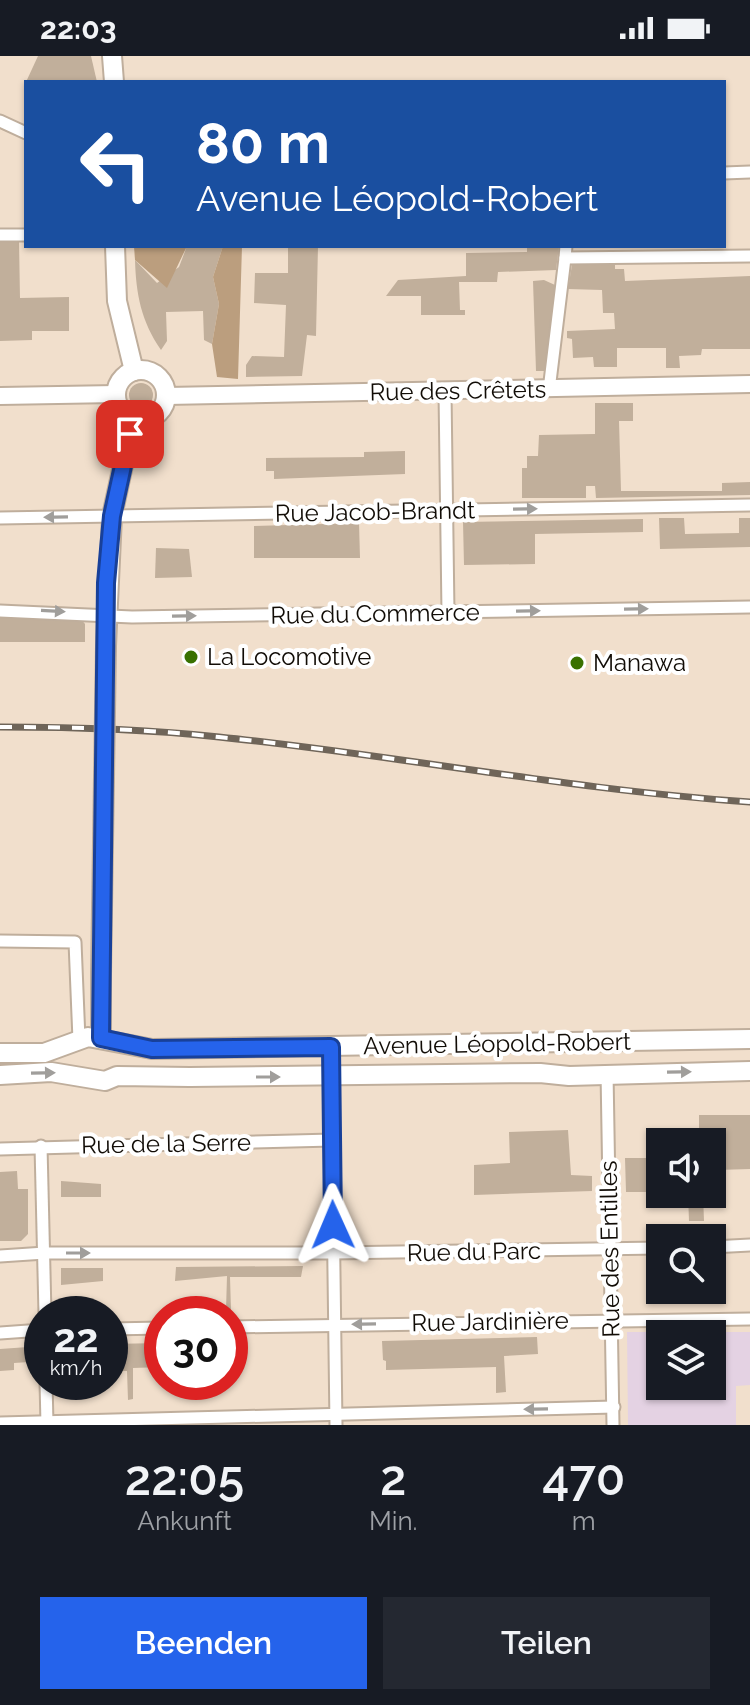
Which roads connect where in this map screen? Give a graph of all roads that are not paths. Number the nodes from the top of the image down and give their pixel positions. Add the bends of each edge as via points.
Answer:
1 (112, 56) edge
2 (114, 80) edge
3 (0, 121) edge
4 (24, 132) edge
5 (750, 172) edge
6 (726, 173) edge
7 (0, 235) edge
8 (24, 235) edge
9 (115, 248) edge
10 (566, 252) edge
11 (750, 256) edge
12 (134, 371) junction
13 (750, 384) edge
14 (549, 390) junction
15 (445, 392) junction
16 (116, 394) junction
17 (0, 396) edge
18 (167, 396) junction
19 (133, 419) junction
20 (750, 505) edge
21 (447, 511) junction
22 (112, 516) junction
23 (0, 518) edge
24 (750, 607) edge
25 (0, 611) edge
26 (448, 613) junction
27 (106, 614) junction
28 (0, 941) edge
29 (101, 1038) junction
30 (750, 1039) edge
31 (79, 1040) junction
32 (607, 1041) junction
33 (331, 1047) junction
34 (0, 1053) edge
35 (750, 1071) edge
36 (607, 1072) junction
37 (0, 1075) edge
38 (86, 1076) junction
39 (117, 1076) junction
40 (332, 1076) junction
41 (332, 1140) junction
42 (41, 1146) junction
43 (0, 1149) edge
44 (750, 1245) edge
45 (726, 1246) edge
46 (646, 1249) edge
47 (609, 1250) junction
48 (45, 1253) junction
49 (333, 1253) junction
50 (0, 1256) edge
51 (45, 1296) edge
52 (611, 1319) junction
53 (750, 1319) edge
54 (333, 1325) junction
55 (248, 1327) edge
56 (24, 1331) edge
57 (0, 1333) edge
58 (46, 1400) edge
59 (614, 1407) junction
60 (336, 1419) edge
61 (47, 1422) edge
62 (0, 1423) edge
63 (613, 1425) edge

1 - 2 main road
3 - 4 street
5 - 6 street
7 - 8 street
9 - 12 main road via 117,301
10 - 11 street
10 - 14 street
12 - 16 main road via 121,380
12 - 18 main road via 157,375
13 - 14 main road, Rue des Crêtets
14 - 15 main road, Rue des Crêtets
15 - 18 main road, Rue des Crêtets
15 - 21 street
16 - 17 main road
16 - 19 main road via 120,409
18 - 19 main road via 156,416
19 - 22 main road
21 -> 20 street, Rue Jacob-Brandt
21 - 22 street, Rue Jacob-Brandt
21 - 26 street
22 -> 23 street, Rue Jacob-Brandt
22 - 27 main road
26 -> 24 street, Rue du Commerce
25 -> 27 street, Rue du Commerce
27 -> 26 street, Rue du Commerce
27 - 29 main road, bridge
28 - 31 street via 75,942
29 - 31 main road, Avenue Léopold-Robert
29 - 33 main road, Avenue Léopold-Robert via 152,1049
29 - 38 main road via 81,1050
29 - 39 main road via 122,1057
30 - 32 main road, Avenue Léopold-Robert
31 - 34 main road, Avenue Léopold-Robert via 44,1053
32 - 33 main road, Avenue Léopold-Robert
32 - 36 main road
33 - 40 street
36 -> 35 main road, Avenue Léopold-Robert
36 - 40 main road, Avenue Léopold-Robert
36 - 47 street, Rue des Entilles
37 -> 38 main road, Avenue Léopold-Robert
38 - 39 main road, Avenue Léopold-Robert via 105,1081
39 -> 40 main road, Avenue Léopold-Robert
40 - 41 street
41 - 42 street, Rue de la Serre
41 - 49 street
42 - 43 street, Rue de la Serre
42 - 48 street
44 - 45 street
46 - 47 street, Rue du Parc
47 - 49 street, Rue du Parc
47 - 52 street, Rue des Entilles
48 -> 49 street, Rue du Parc
48 - 50 street, Rue du Parc
48 - 51 street
49 - 54 street
52 - 53 street, Rue Jardinière
52 -> 54 street, Rue Jardinière
52 - 59 street, Rue des Entilles
54 - 55 street, Rue Jardinière
54 - 60 street
56 - 57 street
58 - 61 street
59 -> 60 street
59 - 63 street, Rue des Entilles
60 - 61 street
61 - 62 street

